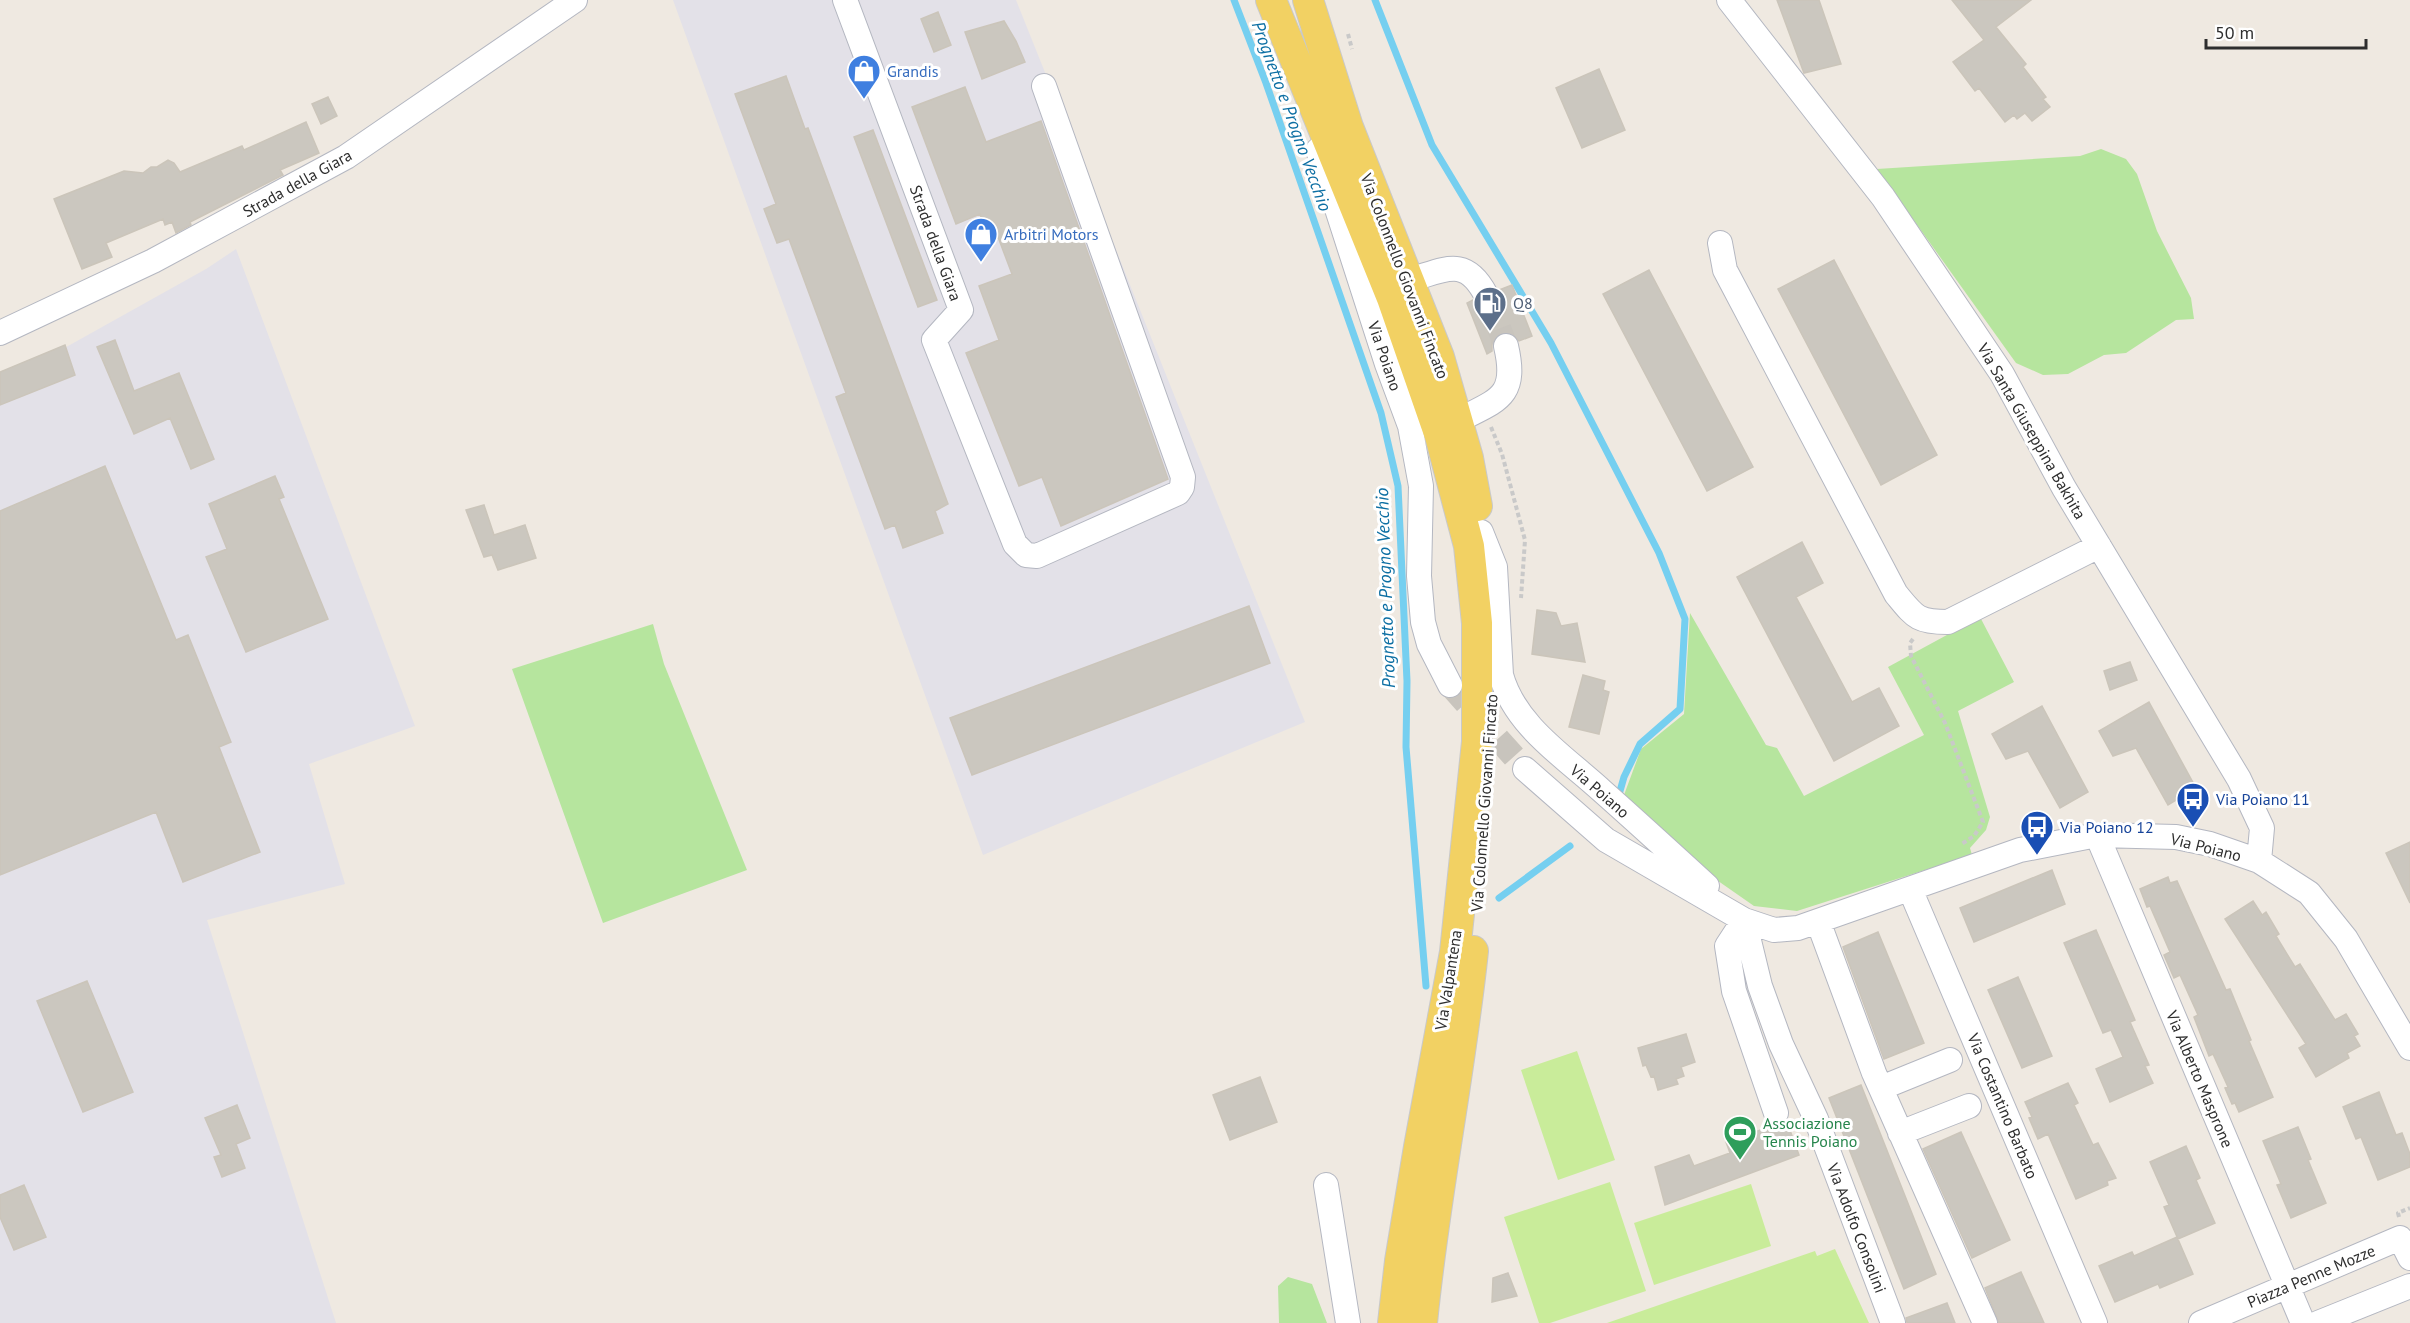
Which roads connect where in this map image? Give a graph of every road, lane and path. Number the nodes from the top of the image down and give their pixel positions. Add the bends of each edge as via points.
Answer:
1 (575, 0) edge
2 (845, 0) edge
3 (1271, 0) edge
4 (1308, 0) edge
5 (1729, 0) edge
6 (1282, 30) junction
7 (1044, 86) dead end
8 (1720, 243) dead end
9 (1409, 280) junction
10 (1486, 295) tunnel mouth
11 (0, 333) edge
12 (1506, 346) tunnel mouth
13 (1457, 421) junction
14 (1455, 492) joint
15 (1480, 532) junction
16 (2099, 546) junction
17 (1927, 622) junction
18 (1450, 685) tunnel mouth
19 (1525, 769) tunnel mouth
20 (2097, 835) junction
21 (2259, 861) junction
22 (1964, 870) junction
23 (1910, 889) junction
24 (1744, 920) junction
25 (1818, 921) junction
26 (2410, 1048) edge
27 (1950, 1060) dead end
28 (1881, 1088) junction
29 (1969, 1106) dead end
30 (1776, 1113) dead end
31 (1900, 1133) junction
32 (1326, 1185) dead end
33 (2410, 1258) edge
34 (2287, 1285) junction
35 (2410, 1286) edge
36 (1348, 1323) edge
37 (1393, 1323) edge
38 (1422, 1323) edge
39 (1893, 1323) edge
40 (1985, 1323) edge
41 (2095, 1323) edge
42 (2200, 1323) edge
43 (2303, 1323) edge
44 (2318, 1323) edge

1 - 11 street, Strada della Giara via 346,157 153,261
2 - 7 street, Strada della Giara via 961,310 934,340 1015,544 1026,555 1037,556 1178,493 1183,477
3 - 6 main road, Via Colonnello Giovanni Fincato
4 - 9 main road, Via Colonnello Giovanni Fincato via 1348,127
5 - 16 street, Via Santa Giuseppina Bakhita via 1883,197 2002,374
6 - 14 main road, Via Colonnello Giovanni Fincato via 1392,298 1440,436
6 - 18 street, Via Poiano via 1410,426 1421,486 1419,576 1423,622 1429,644
8 - 17 street via 1725,270 1896,594 1913,615
9 - 10 street via 1457,268 1470,272
9 - 13 main road, Via Colonnello Giovanni Fincato via 1439,357
12 - 13 street via 1510,365 1508,387 1499,398
13 - 15 main road, Via Colonnello Giovanni Fincato via 1476,494
14 - 37 main road, Via Valpantena via 1468,546 1477,623 1477,742 1455,952 1417,1159
15 - 24 street, Via Poiano via 1495,567 1501,675 1515,708 1552,750
15 - 38 main road, Via Colonnello Giovanni Fincato via 1493,711 1465,1028
16 - 17 street via 1948,622
16 - 21 street, Via Santa Giuseppina Bakhita via 2239,779 2262,828
17 - 22 path via 1910,642 1911,656 1945,723 1983,822 1974,836 1956,847
19 - 24 street, Via Poiano via 1606,840
20 - 21 street, Via Poiano via 2175,837
20 - 22 street, Via Poiano via 2020,850
20 - 34 street, Via Alberto Masprone
21 - 26 street, Via Poiano via 2309,893 2346,939
22 - 23 street, Via Poiano
23 - 25 street, Via Poiano
23 - 41 street, Via Costantino Barbato
24 - 25 street, Via Poiano via 1774,930
24 - 30 street via 1727,946 1734,991
24 - 39 street, Via Adolfo Consolini via 1760,986 1781,1044 1816,1119
25 - 28 street
27 - 28 street
28 - 31 street
29 - 31 street
31 - 40 street
32 - 36 street
33 - 34 street, Piazza Penne Mozze via 2400,1238
34 - 42 street, Piazza Penne Mozze
34 - 43 street, Via Alberto Masprone
35 - 44 street

